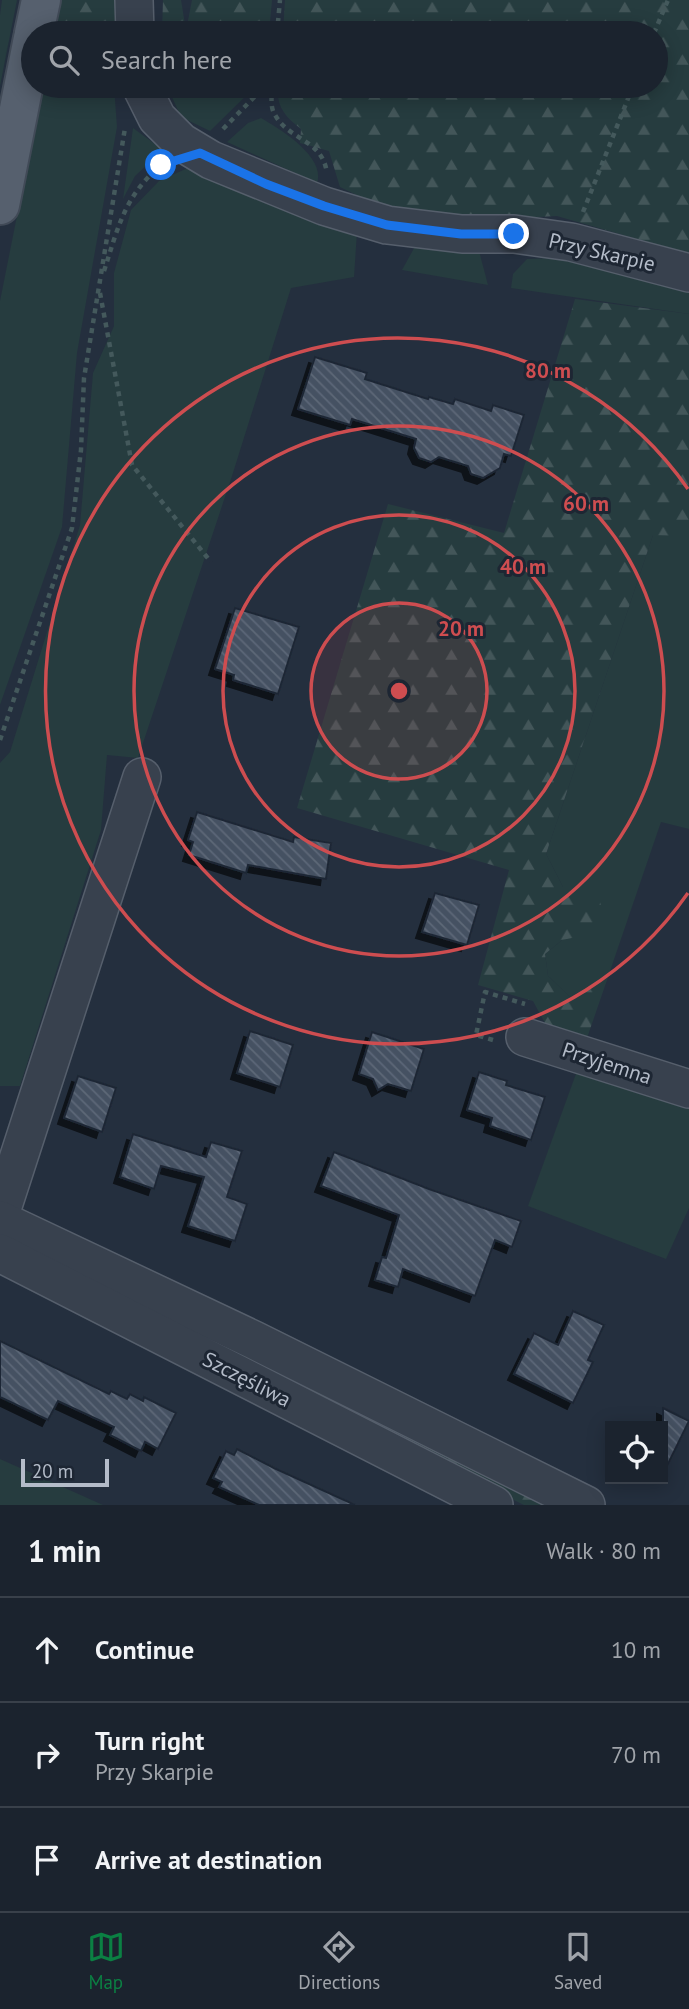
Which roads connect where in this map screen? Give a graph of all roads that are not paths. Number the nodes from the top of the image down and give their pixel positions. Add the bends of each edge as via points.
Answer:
1 (41, 0) edge
2 (134, 0) edge
3 (37, 21) edge
4 (135, 21) edge
5 (22, 98) edge
6 (147, 98) edge
7 (0, 205) edge
8 (689, 273) edge
9 (142, 777) dead end
10 (525, 1037) dead end
11 (689, 1089) edge
12 (0, 1218) edge
13 (0, 1254) edge
14 (494, 1505) edge
15 (586, 1505) edge

1 - 3 main road
2 - 4 street
5 - 7 main road
6 - 8 street, Przy Skarpie via 157,118 181,142 266,184 324,206 387,225 571,242
9 - 12 street
10 - 11 street, Przyjemna
12 - 15 street
13 - 14 street, Szczęśliwa

